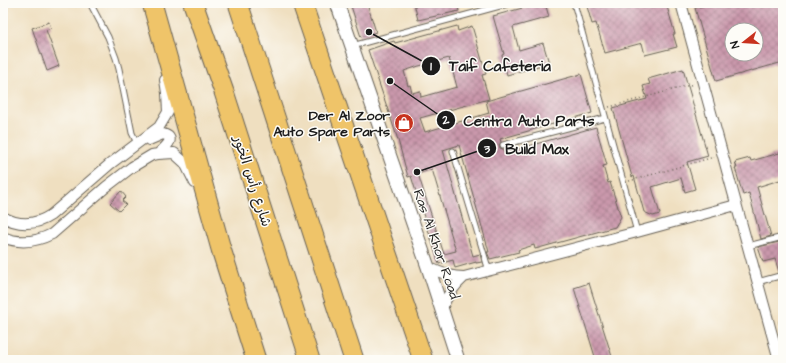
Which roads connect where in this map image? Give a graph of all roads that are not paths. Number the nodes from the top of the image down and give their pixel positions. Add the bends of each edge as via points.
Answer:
1 (90, 3) edge
2 (152, 3) edge
3 (193, 3) edge
4 (238, 3) edge
5 (302, 3) edge
6 (337, 3) edge
7 (511, 3) edge
8 (574, 3) edge
9 (681, 3) edge
10 (351, 46) junction
11 (606, 118) junction
12 (137, 142) junction
13 (504, 145) dead end
14 (453, 152) dead end
15 (158, 154) junction
16 (736, 205) junction
17 (3, 216) edge
18 (637, 232) junction
19 (3, 237) edge
20 (783, 237) edge
21 (748, 246) junction
22 (221, 250) junction
23 (428, 267) junction
24 (489, 271) junction
25 (783, 275) edge
26 (464, 277) junction
27 (757, 282) junction
28 (442, 308) junction
29 (305, 351) edge
30 (256, 360) edge
31 (310, 360) edge
32 (354, 360) edge
33 (423, 360) edge
34 (458, 360) edge
35 (779, 360) edge

1 - 12 lane via 114,53 132,133
2 - 12 street via 168,112 159,127
2 - 22 highway
3 - 29 highway, شارع رأس الخور via 227,99
4 - 32 highway
5 - 33 highway
6 - 10 street, Ras Al Khor Road
7 - 10 lane
8 - 11 lane
9 - 16 street
10 - 23 street, Ras Al Khor Road
11 - 13 lane
11 - 18 lane
12 - 15 street via 166,134 169,138 168,144
12 - 17 street via 46,218 34,223 22,223
14 - 24 lane
15 - 19 street via 146,158 119,176 52,234 26,241
15 - 22 street via 174,153 185,163
16 - 18 street
16 - 21 street
18 - 24 street
20 - 21 lane
21 - 27 street
22 - 30 highway
23 - 26 street via 442,274
23 - 28 street, Ras Al Khor Road
24 - 26 street
25 - 27 lane
26 - 28 street via 453,288
27 - 35 street
28 - 34 street, Ras Al Khor Road
29 - 31 highway, شارع رأس الخور

